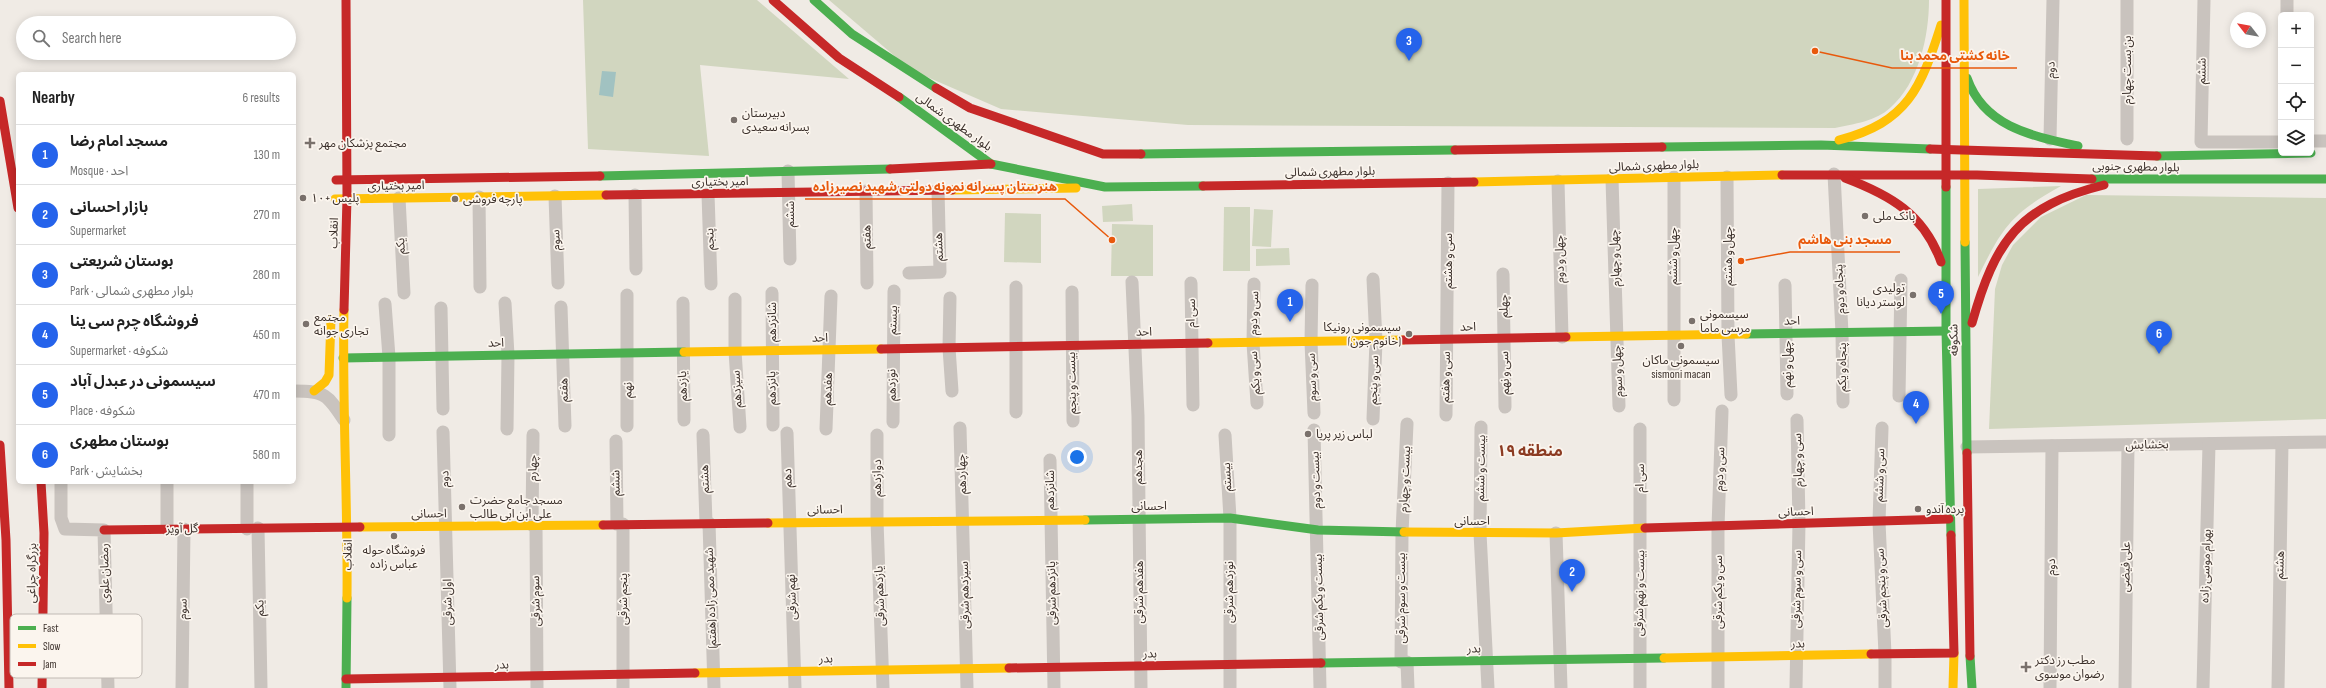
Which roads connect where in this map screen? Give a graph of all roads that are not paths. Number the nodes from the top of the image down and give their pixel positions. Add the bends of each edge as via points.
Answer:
1 (346, 0) edge
2 (773, 0) edge
3 (814, 0) edge
4 (1964, 0) edge
5 (2053, 0) edge
6 (2127, 0) edge
7 (2204, 0) edge
8 (2287, 0) edge
9 (1946, 3) edge
10 (2287, 12) edge
11 (1964, 52) junction
12 (0, 101) edge
13 (2050, 139) junction
14 (2128, 139) dead end
15 (2314, 141) edge
16 (2326, 141) edge
17 (2278, 142) edge
18 (1821, 145) junction
19 (1946, 149) junction
20 (1963, 150) junction
21 (2278, 154) edge
22 (2129, 156) junction
23 (991, 164) junction
24 (788, 171) junction
25 (1834, 174) junction
26 (1964, 175) junction
27 (1946, 176) junction
28 (566, 177) junction
29 (1674, 177) junction
30 (1727, 177) junction
31 (2326, 179) edge
32 (347, 180) junction
33 (1612, 180) junction
34 (2133, 180) junction
35 (1558, 181) junction
36 (1448, 183) junction
37 (1105, 187) junction
38 (938, 190) junction
39 (866, 191) junction
40 (790, 192) junction
41 (708, 194) junction
42 (636, 195) junction
43 (16, 196) edge
44 (554, 196) junction
45 (568, 196) junction
46 (479, 197) junction
47 (347, 198) junction
48 (399, 198) junction
49 (790, 259) dead end
50 (636, 270) dead end
51 (909, 273) dead end
52 (1503, 274) dead end
53 (1373, 279) dead end
54 (1901, 280) dead end
55 (1132, 282) dead end
56 (558, 283) dead end
57 (1191, 283) dead end
58 (711, 284) dead end
59 (867, 284) dead end
60 (1254, 284) dead end
61 (1312, 285) dead end
62 (1785, 285) dead end
63 (480, 287) dead end
64 (1016, 287) dead end
65 (894, 291) dead end
66 (1072, 292) dead end
67 (404, 293) dead end
68 (772, 293) dead end
69 (627, 295) dead end
70 (831, 296) dead end
71 (1946, 296) junction
72 (950, 298) dead end
73 (736, 299) dead end
74 (683, 302) dead end
75 (505, 303) dead end
76 (385, 304) dead end
77 (331, 306) dead end
78 (441, 308) dead end
79 (561, 308) dead end
80 (1946, 331) junction
81 (1900, 332) junction
82 (1842, 333) junction
83 (1728, 334) junction
84 (1786, 334) junction
85 (1617, 336) junction
86 (1673, 336) junction
87 (1562, 337) junction
88 (1504, 338) junction
89 (1447, 339) junction
90 (1376, 341) junction
91 (1253, 342) junction
92 (1311, 342) junction
93 (1134, 344) junction
94 (1191, 344) junction
95 (1016, 346) junction
96 (1072, 346) junction
97 (949, 348) junction
98 (892, 349) junction
99 (829, 350) junction
100 (1966, 350) junction
101 (735, 351) junction
102 (772, 351) junction
103 (682, 352) junction
104 (628, 353) junction
105 (564, 354) junction
106 (508, 355) junction
107 (389, 357) junction
108 (442, 357) junction
109 (343, 358) junction
110 (296, 391) edge
111 (314, 391) junction
112 (952, 391) dead end
113 (1787, 394) dead end
114 (1731, 395) dead end
115 (1898, 396) dead end
116 (1674, 400) dead end
117 (1843, 402) dead end
118 (1257, 403) dead end
119 (1193, 405) dead end
120 (1620, 406) dead end
121 (1506, 407) dead end
122 (442, 409) dead end
123 (1722, 411) dead end
124 (1016, 412) dead end
125 (1314, 413) dead end
126 (1446, 415) dead end
127 (1373, 419) dead end
128 (684, 420) dead end
129 (1797, 420) dead end
130 (345, 421) junction
131 (1073, 421) dead end
132 (893, 422) dead end
133 (1408, 424) dead end
134 (565, 426) dead end
135 (627, 426) dead end
136 (773, 426) dead end
137 (740, 427) dead end
138 (1481, 427) dead end
139 (960, 428) dead end
140 (1882, 428) dead end
141 (507, 429) dead end
142 (826, 429) dead end
143 (1640, 429) dead end
144 (1314, 430) dead end
145 (443, 432) dead end
146 (787, 433) dead end
147 (389, 435) dead end
148 (533, 435) dead end
149 (703, 435) dead end
150 (877, 435) dead end
151 (1225, 435) dead end
152 (616, 441) dead end
153 (2326, 442) edge
154 (2282, 443) junction
155 (2210, 444) junction
156 (0, 445) edge
157 (2128, 445) junction
158 (2052, 446) junction
159 (1967, 447) junction
160 (1050, 460) dead end
161 (41, 484) edge
162 (61, 484) edge
163 (167, 484) edge
164 (247, 484) edge
165 (1138, 518) junction
166 (1230, 518) junction
167 (1050, 519) junction
168 (1949, 519) junction
169 (964, 520) junction
170 (877, 521) junction
171 (790, 522) junction
172 (1879, 522) junction
173 (708, 523) junction
174 (1799, 523) junction
175 (620, 524) junction
176 (534, 525) junction
177 (447, 526) junction
178 (348, 527) junction
179 (1718, 527) junction
180 (252, 528) junction
181 (1640, 528) junction
182 (184, 529) junction
183 (104, 530) junction
184 (167, 530) junction
185 (1318, 530) junction
186 (1402, 533) junction
187 (1480, 533) junction
188 (1556, 533) junction
189 (43, 614) edge
190 (106, 614) edge
191 (1954, 653) junction
192 (1885, 654) junction
193 (1795, 656) junction
194 (1717, 657) junction
195 (1639, 658) junction
196 (1560, 659) junction
197 (1487, 661) junction
198 (1404, 662) junction
199 (1320, 663) junction
200 (1229, 665) junction
201 (1140, 666) junction
202 (1054, 668) junction
203 (966, 669) junction
204 (883, 670) junction
205 (795, 672) junction
206 (714, 673) junction
207 (623, 675) junction
208 (42, 678) edge
209 (108, 678) edge
210 (537, 682) edge
211 (450, 683) edge
212 (346, 684) edge
213 (9, 688) edge
214 (42, 688) edge
215 (108, 688) edge
216 (182, 688) edge
217 (261, 688) edge
218 (623, 688) edge
219 (714, 688) edge
220 (796, 688) edge
221 (883, 688) edge
222 (967, 688) edge
223 (1054, 688) edge
224 (1141, 688) edge
225 (1230, 688) edge
226 (1320, 688) edge
227 (1408, 688) edge
228 (1488, 688) edge
229 (1561, 688) edge
230 (1640, 688) edge
231 (1718, 688) edge
232 (1796, 688) edge
233 (1885, 688) edge
234 (1952, 688) edge
235 (1972, 688) edge
236 (2050, 688) edge
237 (2125, 688) edge
238 (2203, 688) edge
239 (2278, 688) edge

1 - 32 main road, انقلاب
2 - 23 main road, بلوار مطهری شمالی via 839,58 885,86
3 - 18 main road, بلوار مطهری شمالی via 852,34 882,55 970,108 1103,154
4 - 11 main road, شکوفه
5 - 13 street, دوم
6 - 14 street, بن بست چهارم
7 - 17 street, ششم via 2201,142
8 - 10 street
9 - 18 main road via 1931,58 1896,115 1858,135
9 - 19 main road, شکوفه
11 - 13 main road via 1969,88 1981,108 2015,127
11 - 20 main road, شکوفه
12 - 43 main road
13 - 22 main road
15 - 16 street
18 - 19 main road, بلوار مطهری شمالی
19 - 20 main road, بلوار مطهری جنوبی
19 - 27 main road, شکوفه
20 - 22 main road, بلوار مطهری جنوبی
20 - 26 main road, شکوفه
21 - 22 main road, بلوار مطهری جنوبی
23 - 24 main road, امیر بختیاری
23 - 37 main road, بلوار مطهری شمالی
24 - 28 main road, امیر بختیاری
24 - 40 street, ششم
25 - 27 main road, بلوار مطهری شمالی
25 - 30 main road, بلوار مطهری شمالی
25 - 71 main road via 1889,198 1907,209 1922,223 1934,242 1940,260
25 - 82 street, پنجاه و دوم
26 - 27 main road, بلوار مطهری جنوبی
26 - 34 main road, بلوار مطهری جنوبی
26 - 100 main road, شکوفه
27 - 71 main road, شکوفه
28 - 32 main road, امیر بختیاری
28 - 45 main road
29 - 30 main road, بلوار مطهری شمالی
29 - 33 main road, بلوار مطهری شمالی
29 - 86 street, چهل و ششم
30 - 83 street, چهل و هشتم
31 - 34 main road, بلوار مطهری جنوبی
32 - 47 main road, انقلاب
32 - 47 main road, امیر بختیاری via 336,176 335,202
33 - 35 main road, بلوار مطهری شمالی
33 - 85 street, چهل و چهارم
34 - 100 main road via 2087,188 2062,197 2019,223 2006,240 1986,278
35 - 36 main road, بلوار مطهری شمالی
35 - 87 street, چهل و دوم
36 - 37 main road, بلوار مطهری شمالی
36 - 89 street, سی و هشتم
37 - 38 main road, امیر بختیاری
38 - 39 main road, امیر بختیاری
38 - 51 street, هشتم via 940,272
39 - 40 main road, امیر بختیاری
39 - 59 street, هفتم
40 - 41 main road, امیر بختیاری
40 - 49 street, ششم
41 - 42 main road, امیر بختیاری
41 - 58 street, پنجم
42 - 45 main road, امیر بختیاری
42 - 50 street
44 - 45 main road, امیر بختیاری
44 - 46 main road, امیر بختیاری
44 - 56 street, سوم
46 - 48 main road, امیر بختیاری
46 - 63 street
47 - 48 main road, امیر بختیاری
47 - 109 main road, انقلاب
48 - 67 street, یکم
52 - 88 street, چهلم
53 - 90 street
54 - 81 street
55 - 93 street, هجدهم
57 - 94 street, سی ام
60 - 91 street, سی و دوم
61 - 92 street
62 - 84 street, چهل و نهم
64 - 95 street
65 - 98 street, بیستم
66 - 96 street
68 - 102 street, شانزدهم
69 - 104 street
70 - 99 street
71 - 80 main road, شکوفه
72 - 97 street
73 - 101 street
74 - 103 street
75 - 106 street
76 - 107 street
77 - 111 main road via 329,375
78 - 108 street
79 - 105 street
80 - 81 main road, احد
80 - 168 main road, شکوفه
81 - 82 main road, احد
81 - 115 street
82 - 84 main road, احد
82 - 117 street, پنجاه و یکم
83 - 84 main road, احد
83 - 86 main road, احد
83 - 114 street, چهل و هشتم
84 - 113 street, چهل و نهم
85 - 86 main road, احد
85 - 87 main road, احد
85 - 120 street, چهل و سوم
86 - 116 street, چهل و ششم
87 - 88 main road, احد
88 - 89 main road, احد
88 - 121 street, سی و نهم
89 - 90 main road, احد
89 - 126 street, سی و هفتم
90 - 92 main road, احد
90 - 127 street, سی و پنجم
91 - 92 main road, احد
91 - 94 main road, احد
91 - 118 street, سی و یکم
92 - 125 street, سی و سوم
93 - 94 main road, احد
93 - 96 main road, احد
93 - 165 street, هجدهم via 1138,416
94 - 119 street, سی ام
95 - 96 main road, احد
95 - 97 main road, احد
95 - 124 street
96 - 131 street, بیست و پنجم
97 - 98 main road, احد
97 - 112 street
98 - 99 main road, احد
98 - 132 street, نوزدهم
99 - 102 main road, احد
99 - 142 street, هفدهم
100 - 159 main road, شکوفه
101 - 102 main road, احد
101 - 103 main road, احد
101 - 137 street, سیزدهم
102 - 136 street, پانزدهم
103 - 104 main road, احد
103 - 128 street, یازدهم
104 - 105 main road, احد
104 - 135 street, نهم
105 - 106 main road, احد
105 - 134 street, هفتم
106 - 108 main road, احد
106 - 141 street
107 - 108 main road, احد
107 - 109 main road, احد
107 - 147 street
108 - 122 street
109 - 130 main road, انقلاب
110 - 111 street
111 - 130 street via 330,398
123 - 179 street, سی و دوم
129 - 174 street, سی و چهارم
130 - 178 main road, انقلاب
133 - 186 street, بیست و چهارم
138 - 187 street, بیست و ششم
139 - 169 street, چهاردهم
140 - 172 street, سی و ششم
143 - 181 street, سی ام
144 - 185 street, بیست و دوم
145 - 177 street, دوم
146 - 171 street, دهم
148 - 176 street, چهارم
149 - 173 street, هشتم
150 - 170 street, دوازدهم
151 - 166 street, بیستم
152 - 175 street, ششم
153 - 154 street, بخشایش
154 - 155 street, بخشایش
154 - 239 street, هشتم
155 - 157 street, بخشایش
155 - 238 street, بهرام موسی زاده
156 - 213 main road, بزرگراه چراغی via 6,540
157 - 158 street, بخشایش
157 - 237 street, علی فیضی
158 - 159 street, بخشایش
158 - 236 street, دوم
159 - 235 main road, شکوفه
160 - 167 street, شانزدهم
161 - 189 main road, بزرگراه چراغی via 44,534
162 - 183 street, گل آویز via 61,518 65,529
163 - 184 street
164 - 180 street
165 - 166 main road, احسانی
165 - 167 main road, احسانی
165 - 201 street, هفدهم شرقی
166 - 185 main road, احسانی
166 - 200 street, نوزدهم شرقی
167 - 169 main road, احسانی
167 - 202 street, پانزدهم شرقی
168 - 172 main road, احسانی
168 - 191 main road, شکوفه
169 - 170 main road, احسانی
169 - 203 street, سیزدهم شرقی
170 - 171 main road, احسانی
170 - 204 street, یازدهم شرقی
171 - 173 main road, احسانی
171 - 205 street, نهم شرقی
172 - 174 main road, احسانی
172 - 192 street, سی و پنجم شرقی
173 - 175 main road, احسانی
173 - 206 street, شهید ممی زاده (هفتم)
174 - 179 main road, احسانی
174 - 193 street, سی و سوم شرقی
175 - 176 main road, احسانی
175 - 207 street, پنجم شرقی
176 - 177 main road, احسانی
176 - 210 street, سوم شرقی
177 - 178 main road, احسانی
177 - 211 street, اول شرقی
178 - 180 main road, گل آویز
178 - 212 main road, انقلاب
179 - 181 main road, احسانی
179 - 194 street, سی و یکم شرقی
180 - 182 main road, گل آویز
180 - 217 street, یکم
181 - 188 main road, احسانی
181 - 195 street, بیست و نهم شرقی
182 - 184 main road, گل آویز
182 - 216 street, سوم
183 - 184 main road, گل آویز
183 - 190 street, رمضان علوی
185 - 186 main road, احسانی
185 - 199 street, بیست و یکم شرقی
186 - 187 main road, احسانی
186 - 198 street, بیست و سوم شرقی
187 - 188 main road, احسانی
187 - 197 street, بیست و ششم
188 - 196 street
191 - 192 main road, بدر
191 - 234 main road, شکوفه
192 - 193 main road, بدر
192 - 233 street, سی و پنجم شرقی
193 - 194 main road, بدر
193 - 232 street, سی و سوم شرقی
194 - 195 main road, بدر
194 - 231 street, سی و یکم شرقی
195 - 196 main road, بدر
195 - 230 street, بیست و نهم شرقی
196 - 197 main road, بدر
196 - 229 street
197 - 198 main road, بدر
197 - 228 street, بیست و ششم
198 - 199 main road, بدر
198 - 227 street, بیست و سوم شرقی
199 - 200 main road, بدر
199 - 226 street, بیست و یکم شرقی
200 - 201 main road, بدر
200 - 225 street, نوزدهم شرقی
201 - 202 main road, بدر
201 - 224 street, هفدهم شرقی
202 - 203 main road, بدر
202 - 223 street, پانزدهم شرقی
203 - 204 main road, بدر
203 - 222 street, سیزدهم شرقی
204 - 205 main road, بدر
204 - 221 street, یازدهم شرقی
205 - 206 main road, بدر
205 - 220 street, نهم شرقی
206 - 207 main road, بدر
206 - 219 street, شهید ممی زاده (هفتم)
207 - 210 main road, بدر
207 - 218 street, پنجم شرقی
208 - 214 main road, بزرگراه چراغی
209 - 215 street, رمضان علوی
210 - 211 main road, بدر
211 - 212 main road, بدر

